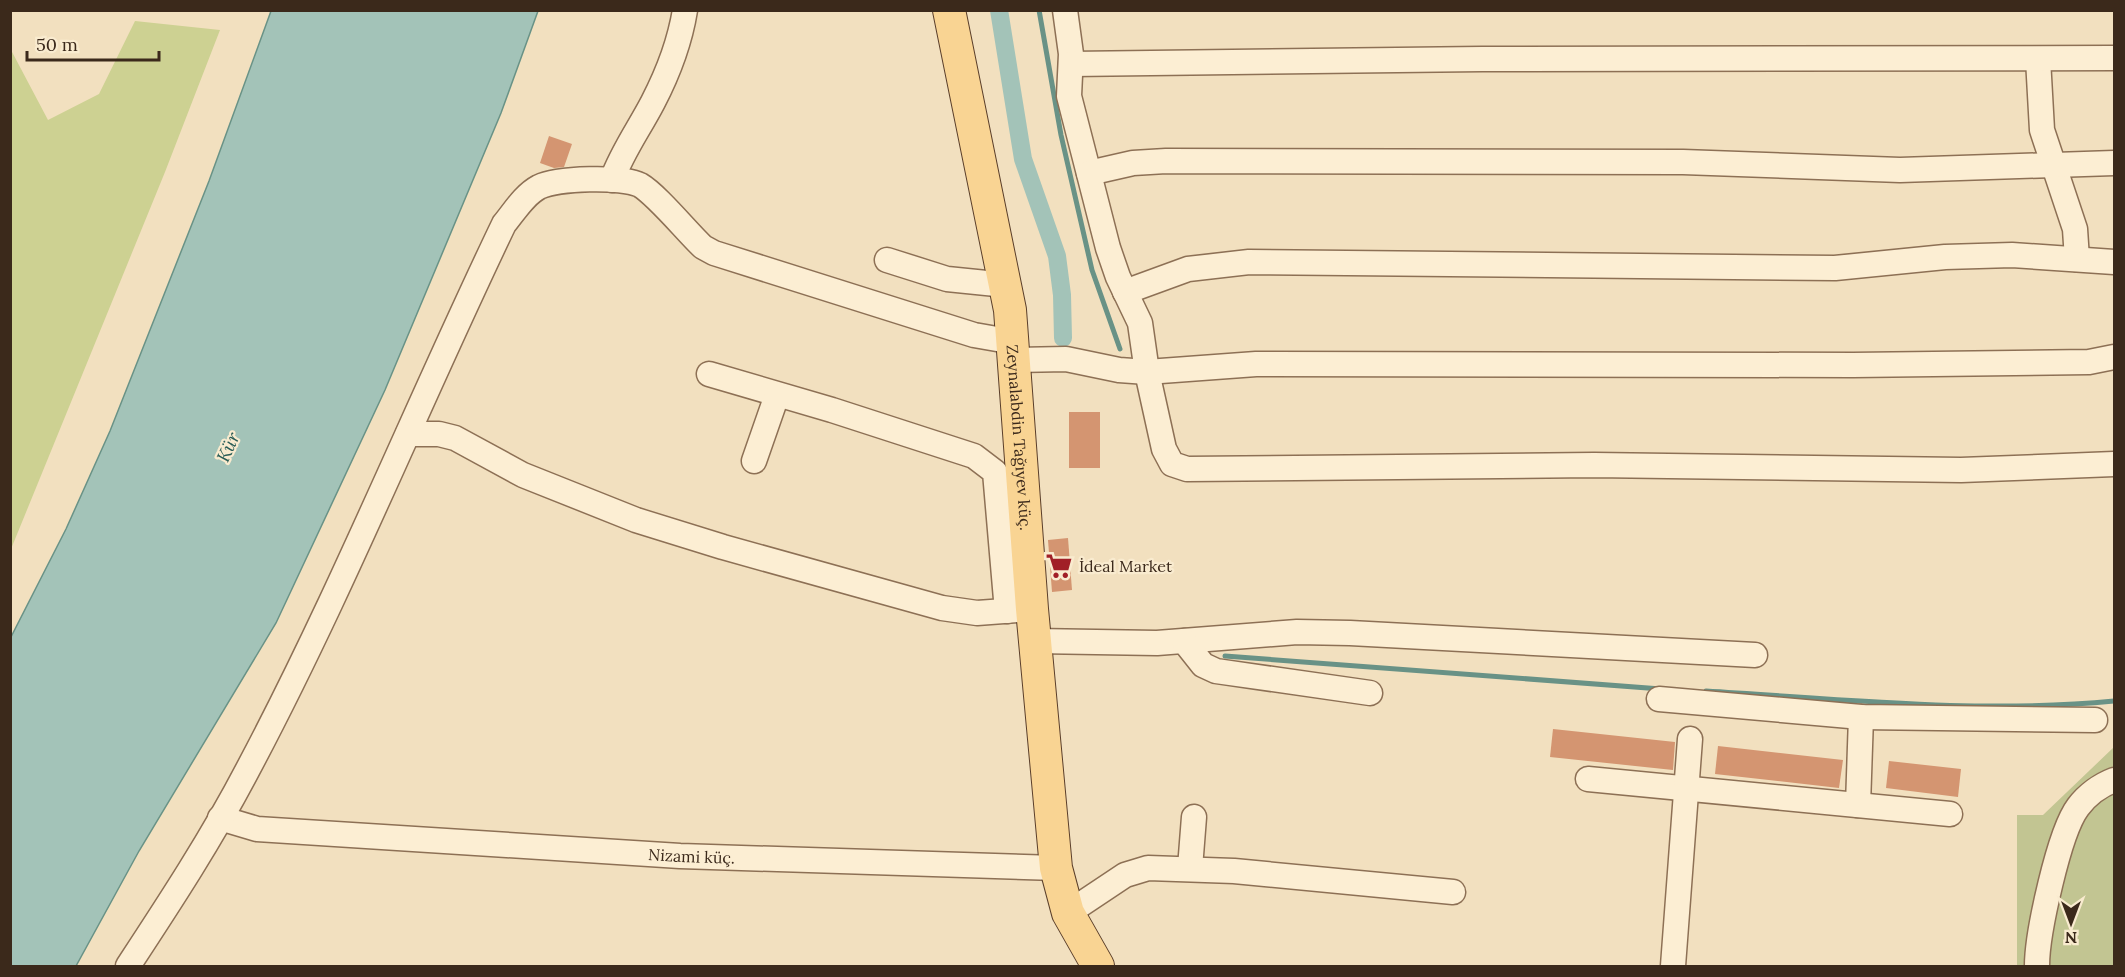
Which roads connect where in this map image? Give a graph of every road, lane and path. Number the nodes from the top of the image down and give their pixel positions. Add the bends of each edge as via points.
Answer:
1 (685, 10) edge
2 (949, 10) edge
3 (1065, 10) edge
4 (2115, 58) edge
5 (2038, 59) junction
6 (1071, 64) junction
7 (2115, 163) edge
8 (2054, 166) junction
9 (1089, 173) junction
10 (612, 180) junction
11 (2077, 259) junction
12 (887, 260) dead end
13 (2115, 262) edge
14 (1006, 285) junction
15 (1125, 292) junction
16 (1014, 351) junction
17 (2115, 357) edge
18 (1147, 372) junction
19 (709, 374) dead end
20 (777, 395) junction
21 (408, 434) junction
22 (754, 461) dead end
23 (2115, 464) edge
24 (1019, 610) junction
25 (1035, 641) junction
26 (1184, 641) junction
27 (1755, 655) dead end
28 (1370, 693) dead end
29 (1659, 699) dead end
30 (1862, 717) junction
31 (2096, 720) dead end
32 (1690, 739) dead end
33 (1588, 779) dead end
34 (2115, 780) edge
35 (1686, 789) junction
36 (1858, 805) junction
37 (1950, 814) dead end
38 (1194, 817) dead end
39 (220, 818) junction
40 (1056, 868) junction
41 (1190, 868) junction
42 (1453, 892) dead end
43 (1068, 913) junction
44 (128, 966) edge
45 (1098, 966) edge
46 (1673, 966) edge
47 (2037, 966) edge

1 - 10 street via 673,54 653,101 620,157
2 - 14 main road, Zeynalabdin Tağıyev küç.
3 - 6 street
4 - 5 street
5 - 6 street via 1482,58
5 - 8 street via 2042,130
6 - 9 street via 1069,96
7 - 8 street
8 - 9 street via 1900,170 1683,162 1166,161 1133,163
8 - 11 street via 2075,229
9 - 15 street via 1108,248
10 - 16 street via 628,180 642,186 703,248 714,253
10 - 21 street via 552,183 538,188 521,202 500,234
11 - 13 street
11 - 15 street via 1967,256 1836,268 1250,262 1188,269
12 - 14 street via 947,279
14 - 16 main road, Zeynalabdin Tağıyev küç.
15 - 18 street via 1140,323
16 - 18 street
16 - 24 main road, Zeynalabdin Tağıyev küç.
17 - 18 street via 2089,362 1853,365 1256,364
18 - 23 street via 1164,449 1172,464 1186,469 1617,465 1961,470
19 - 20 street
20 - 22 street
20 - 24 street via 963,452 988,464 994,472
21 - 24 street via 455,438 523,475 636,520 723,548 942,608 977,613
21 - 39 street via 329,606
24 - 25 main road, Zeynalabdin Tağıyev küç.
25 - 26 street
25 - 40 main road, Zeynalabdin Tağıyev küç.
26 - 27 street via 1297,632 1350,633
26 - 28 street via 1203,665 1216,671
29 - 30 street
30 - 31 street
30 - 36 street
32 - 35 street
33 - 35 street
34 - 47 street via 2078,807 2067,828 2040,930
35 - 36 street
35 - 46 street
36 - 37 street
38 - 41 street
39 - 40 street, Nizami küç. via 257,829 680,856
39 - 44 street
40 - 43 main road
41 - 42 street
41 - 43 street via 1148,867 1125,875
43 - 45 main road

